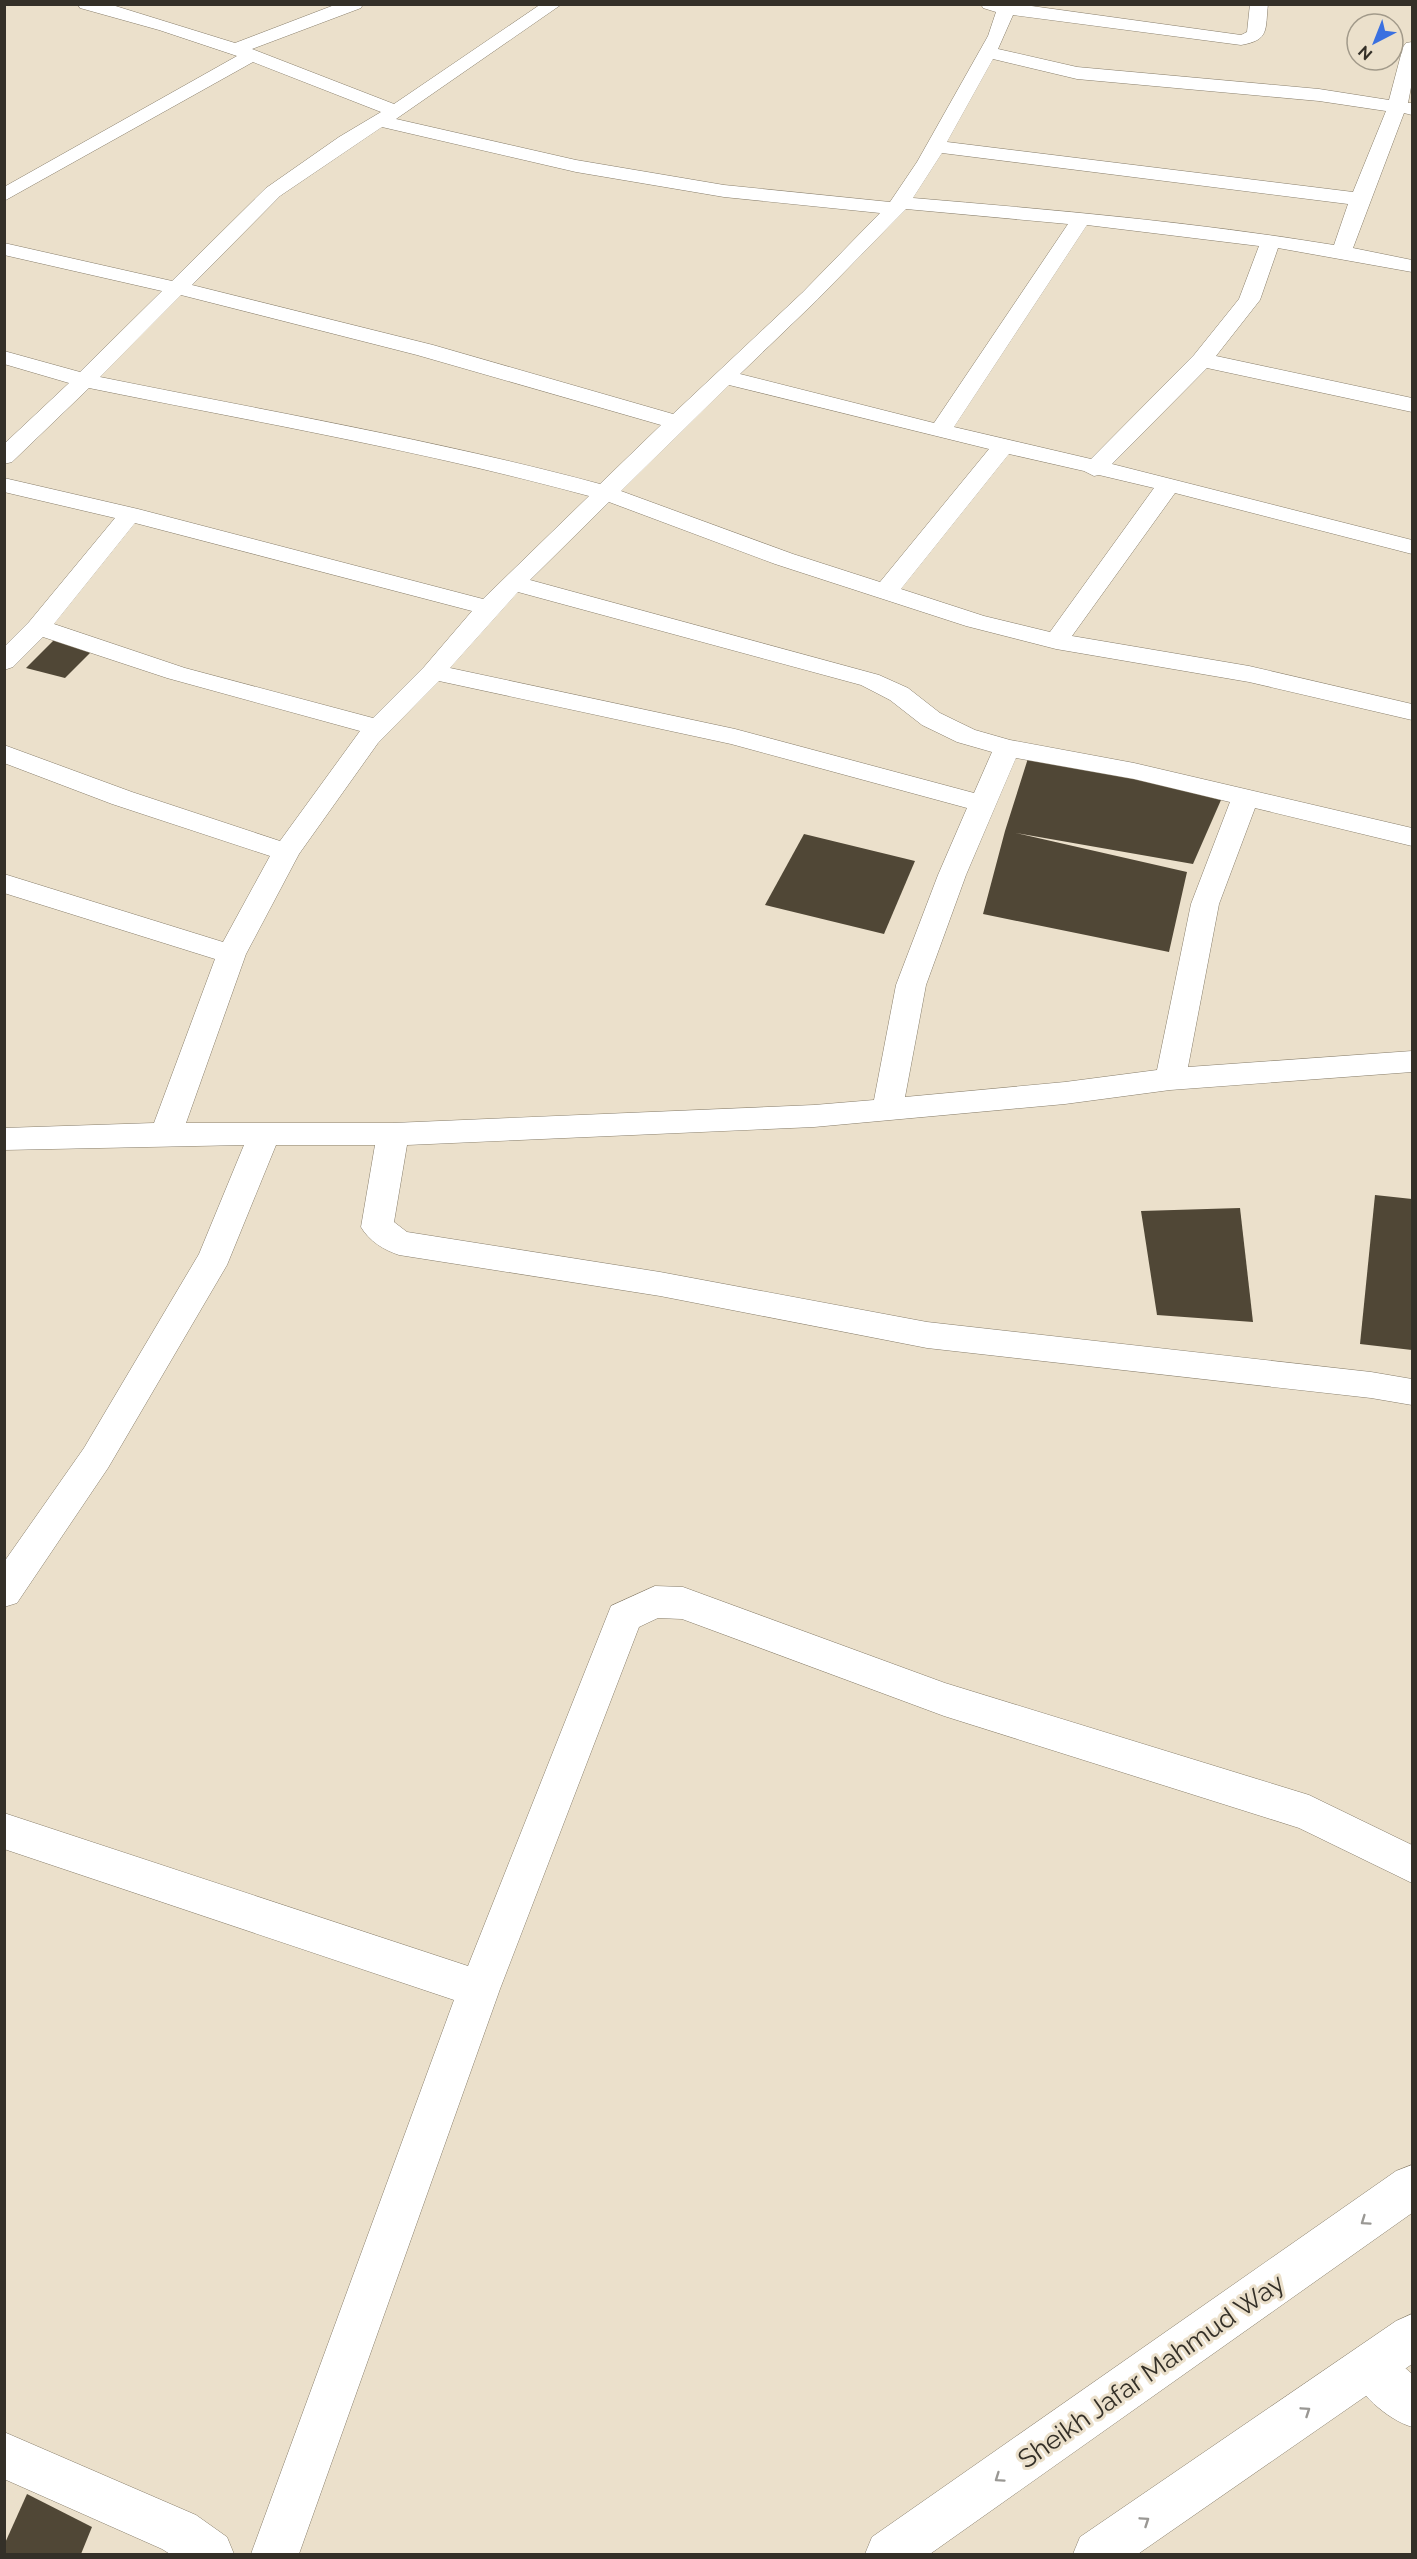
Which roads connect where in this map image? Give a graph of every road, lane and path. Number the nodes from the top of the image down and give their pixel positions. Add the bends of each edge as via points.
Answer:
1 (86, 4) edge
2 (355, 4) edge
3 (554, 4) edge
4 (1259, 4) edge
5 (1001, 6) edge
6 (128, 9) edge
7 (1413, 47) edge
8 (245, 52) junction
9 (987, 52) junction
10 (1405, 108) edge
11 (387, 116) junction
12 (936, 146) junction
13 (4, 195) edge
14 (1360, 199) junction
15 (899, 206) junction
16 (1082, 218) junction
17 (1271, 240) junction
18 (4, 249) edge
19 (1342, 251) junction
20 (1413, 266) edge
21 (177, 288) junction
22 (4, 357) edge
23 (1202, 360) junction
24 (725, 377) junction
25 (84, 380) junction
26 (1413, 405) edge
27 (676, 422) junction
28 (940, 431) junction
29 (1004, 446) junction
30 (4, 457) edge
31 (1094, 469) junction
32 (1169, 484) junction
33 (4, 485) edge
34 (605, 493) junction
35 (130, 514) junction
36 (1413, 547) edge
37 (513, 583) junction
38 (885, 592) junction
39 (488, 608) junction
40 (38, 627) junction
41 (1056, 641) junction
42 (4, 662) edge
43 (433, 672) junction
44 (1413, 712) edge
45 (378, 728) junction
46 (1007, 748) junction
47 (4, 753) edge
48 (1246, 796) junction
49 (982, 804) junction
50 (1413, 837) edge
51 (286, 852) junction
52 (4, 883) edge
53 (231, 954) junction
54 (1413, 1062) edge
55 (1170, 1079) junction
56 (887, 1110) junction
57 (166, 1134) junction
58 (265, 1134) junction
59 (393, 1134) junction
60 (4, 1138) edge
61 (1413, 1392) edge
62 (5, 1592) edge
63 (4, 1831) edge
64 (1413, 1865) edge
65 (479, 1989) junction
66 (1413, 2187) edge
67 (1413, 2337) edge
68 (1370, 2367) junction
69 (1413, 2404) edge
70 (4, 2455) edge
71 (210, 2554) edge
72 (275, 2554) edge
73 (889, 2554) edge
74 (1097, 2554) edge

1 - 6 street
2 - 8 street
3 - 11 street
4 - 5 street via 1256,34 1241,40
5 - 9 street via 997,36
6 - 8 street
7 - 10 street
8 - 11 street
8 - 13 street
9 - 10 street via 1077,73 1319,95
9 - 12 street
10 - 14 street
11 - 15 street via 576,166 724,191
11 - 21 street via 273,192
12 - 14 street
12 - 15 street
14 - 19 street
15 - 16 street
15 - 24 street
16 - 17 street
16 - 28 street
17 - 19 street
17 - 23 street via 1249,300
18 - 21 street
19 - 20 street
21 - 25 street
21 - 27 street via 425,350
22 - 25 street
23 - 26 street
23 - 31 street
24 - 27 street
24 - 28 street
25 - 30 street
25 - 34 street via 407,446
27 - 34 street
28 - 29 street
29 - 31 street
29 - 38 street
31 - 32 street
32 - 36 street
32 - 41 street
33 - 35 street
34 - 37 street
34 - 38 street
35 - 39 street
35 - 40 street
37 - 39 street
37 - 46 street via 870,680 957,732
38 - 41 street via 975,621
39 - 43 street
40 - 42 street
40 - 45 street via 176,673
41 - 44 street via 1250,674
43 - 45 street
43 - 49 street via 735,736
45 - 51 street
46 - 48 street
46 - 49 street
47 - 51 street via 122,798
48 - 50 street
48 - 55 street via 1205,904
49 - 56 street via 911,986
51 - 53 street
52 - 53 street
53 - 57 street
54 - 55 street
55 - 56 street
56 - 59 street
57 - 58 street
57 - 60 street
58 - 59 street
58 - 62 street via 215,1256 96,1458
59 - 61 street via 377,1227 399,1243 660,1284 927,1335
63 - 65 street
64 - 65 street via 1309,1813 944,1699 683,1603 655,1602 624,1617
65 - 72 street
66 -> 73 street, Sheikh Jafar Mahmud Way
67 - 68 street
68 - 69 street
74 -> 68 street
70 - 71 street via 178,2532

